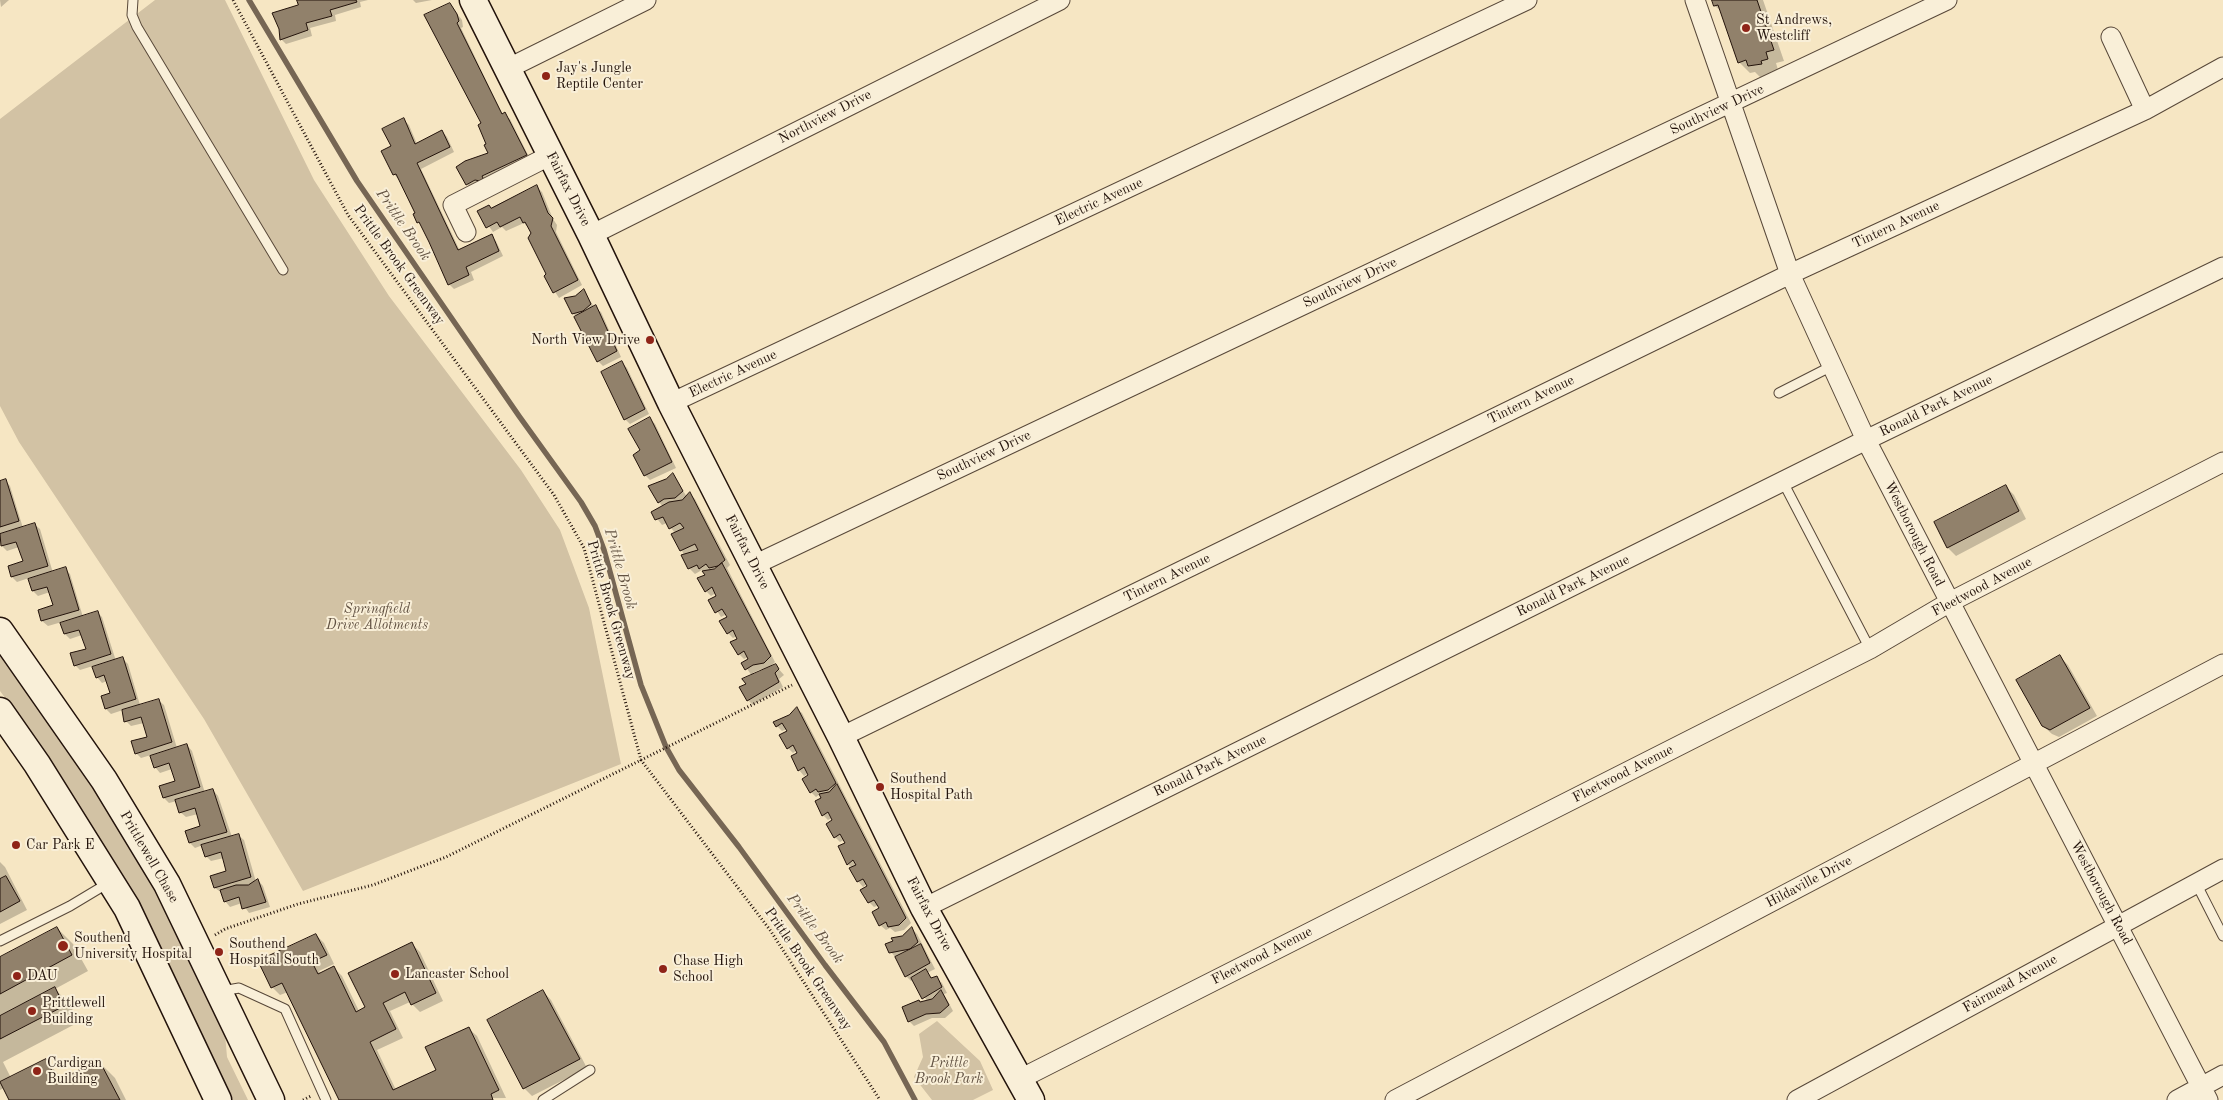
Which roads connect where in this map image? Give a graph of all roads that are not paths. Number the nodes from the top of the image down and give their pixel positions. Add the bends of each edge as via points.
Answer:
1 (133, 0) edge
2 (473, 0) edge
3 (646, 0) edge
4 (1060, 0) edge
5 (1527, 0) edge
6 (1695, 0) edge
7 (1947, 0) edge
8 (2111, 37) dead end
9 (2223, 67) edge
10 (508, 69) junction
11 (1732, 103) junction
12 (2145, 110) junction
13 (551, 155) junction
14 (466, 232) dead end
15 (591, 235) junction
16 (2223, 267) edge
17 (283, 270) dead end
18 (1790, 274) junction
19 (1832, 366) junction
20 (1779, 393) dead end
21 (671, 403) junction
22 (1866, 440) junction
23 (2223, 462) edge
24 (1783, 482) junction
25 (754, 565) junction
26 (1950, 602) junction
27 (0, 631) edge
28 (1870, 649) junction
29 (2223, 664) edge
30 (0, 711) edge
31 (841, 737) junction
32 (2033, 764) junction
33 (2223, 869) edge
34 (110, 882) junction
35 (2196, 883) junction
36 (924, 908) junction
37 (2118, 925) junction
38 (2223, 936) edge
39 (0, 942) edge
40 (219, 991) junction
41 (235, 1023) junction
42 (590, 1070) dead end
43 (2223, 1075) edge
44 (1025, 1090) edge
45 (2205, 1093) edge
46 (218, 1100) edge
47 (258, 1100) edge
48 (271, 1100) edge
49 (326, 1100) edge
50 (543, 1100) edge
51 (1395, 1100) edge
52 (1796, 1100) edge
53 (2177, 1100) edge

1 - 17 lane via 132,15 137,27
2 - 10 street, Fairfax Drive
3 - 10 street
4 - 15 street, Northview Drive
5 - 21 street, Electric Avenue
6 - 11 street, Westborough Road
7 - 11 street, Southview Drive
8 - 12 street
9 - 12 street, Tintern Avenue
10 - 13 street, Fairfax Drive
11 - 18 street, Westborough Road
11 - 25 street, Southview Drive
12 - 18 street, Tintern Avenue
13 - 14 street via 453,205
13 - 15 street, Fairfax Drive
15 - 21 street, Fairfax Drive
16 - 22 street, Ronald Park Avenue
18 - 19 street, Westborough Road
18 - 31 street, Tintern Avenue
19 - 20 lane
19 - 22 street, Westborough Road
21 - 25 street, Fairfax Drive
22 - 24 street, Ronald Park Avenue
22 - 26 street, Westborough Road
23 - 26 street, Fleetwood Avenue
24 - 28 lane
24 - 36 street, Ronald Park Avenue
25 - 31 street, Fairfax Drive
26 - 28 street, Fleetwood Avenue
26 - 32 street, Westborough Road
27 - 40 street, Prittlewell Chase via 104,780 167,884
28 - 44 street, Fleetwood Avenue
29 - 32 street, Hildaville Drive
30 - 34 street
31 - 36 street, Fairfax Drive
32 - 37 street, Westborough Road
32 - 51 street, Hildaville Drive
33 - 35 street, Fairmead Avenue
34 - 39 lane
34 - 46 street via 127,908
35 - 37 street, Fairmead Avenue
35 - 38 lane
36 - 44 street, Fairfax Drive
37 - 45 street, Westborough Road
37 - 52 street, Fairmead Avenue
40 - 41 street, Prittlewell Chase
40 - 49 lane via 239,988 285,1009
41 - 47 street via 246,1073
41 - 48 street, Prittlewell Chase
42 - 50 lane
43 - 45 street
45 - 53 street

